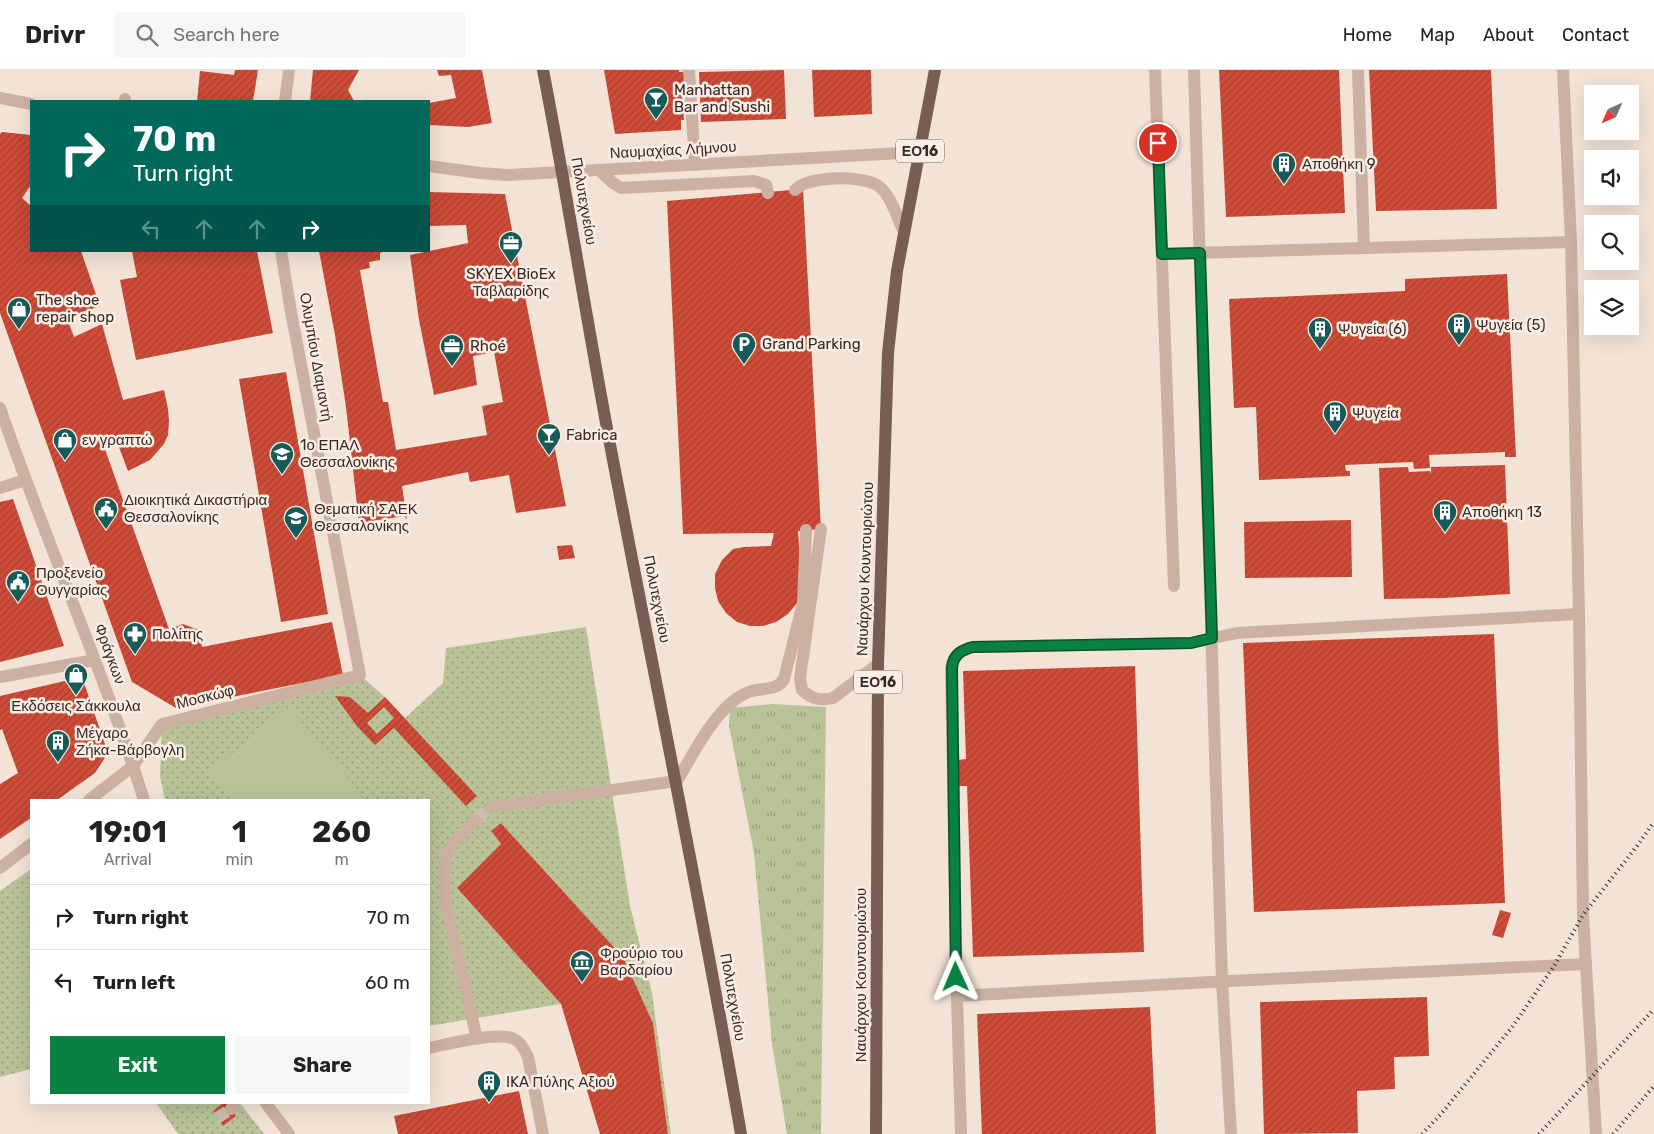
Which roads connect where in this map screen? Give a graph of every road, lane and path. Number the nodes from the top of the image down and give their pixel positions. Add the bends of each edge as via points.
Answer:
1 (289, 70) edge
2 (543, 70) edge
3 (689, 70) edge
4 (935, 70) edge
5 (1155, 70) edge
6 (1194, 70) edge
7 (1358, 70) edge
8 (1563, 70) edge
9 (0, 98) edge
10 (285, 100) edge
11 (30, 104) edge
12 (920, 152) junction
13 (695, 165) junction
14 (430, 166) edge
15 (599, 170) junction
16 (563, 173) junction
17 (795, 190) dead end
18 (768, 193) dead end
19 (904, 232) junction
20 (1571, 242) junction
21 (1364, 248) junction
22 (281, 252) edge
23 (1200, 253) junction
24 (1162, 254) junction
25 (0, 408) edge
26 (25, 480) junction
27 (0, 488) edge
28 (821, 529) dead end
29 (806, 530) dead end
30 (1174, 586) dead end
31 (1579, 614) junction
32 (1212, 638) junction
33 (96, 660) junction
34 (878, 664) junction
35 (360, 676) joint
36 (0, 677) edge
37 (133, 766) junction
38 (677, 781) junction
39 (90, 799) edge
40 (144, 799) edge
41 (490, 807) tunnel mouth
42 (476, 820) tunnel mouth
43 (30, 845) edge
44 (0, 868) edge
45 (1586, 964) junction
46 (1222, 981) junction
47 (957, 996) junction
48 (476, 1039) junction
49 (430, 1048) edge
50 (266, 1104) edge
51 (289, 1134) edge
52 (543, 1134) edge
53 (741, 1134) edge
54 (876, 1134) edge
55 (961, 1134) edge
56 (1231, 1134) edge
57 (1596, 1134) edge

1 - 10 street
2 - 16 main road, Πολυτεχνείου
3 - 13 street
4 - 12 main road, Ναυάρχου Κουντουριώτου / ΕΟ16
5 - 24 street
6 - 23 street
7 - 21 street
8 - 20 street
9 - 11 street
12 - 13 street, Ναυμαχίας Λήμνου
12 - 19 main road, Ναυάρχου Κουντουριώτου / ΕΟ16
13 - 15 street, Ναυμαχίας Λήμνου
14 - 16 street, Ναυμαχίας Λήμνου via 480,173
15 - 16 street, Ναυμαχίας Λήμνου
15 - 18 street via 621,188 754,181 766,185
16 - 38 main road, Πολυτεχνείου via 609,438
17 - 19 street via 814,180 860,179 877,185 888,198
19 - 34 main road, Ναυάρχου Κουντουριώτου / ΕΟ16 via 892,302 888,353
20 - 21 street
20 - 31 street
21 - 23 street
22 - 35 street, Ολυμπίου Διαμαντή
23 - 24 street
23 - 32 street
24 - 30 street
25 - 26 street, Φράγκων
26 - 27 street
26 - 33 street, Φράγκων
28 - 34 street via 800,678 802,690 815,699 832,698
29 - 38 street via 804,603 784,679 773,688 749,692 719,714
31 - 32 street via 1237,632
31 - 45 street via 1582,898
32 - 46 street
32 - 47 street via 1191,643 973,647 959,652 954,658
33 - 36 street
33 - 37 street, Φράγκων
34 - 54 main road, Ναυάρχου Κουντουριώτου / ΕΟ16
35 - 37 street, Μοσκώφ via 162,724
37 - 39 street, Μοσκώφ
37 - 40 street, Φράγκων
38 - 41 street
38 - 53 main road, Πολυτεχνείου
42 - 48 street via 450,847 444,873 446,904
43 - 44 street
45 - 46 street
45 - 57 street
46 - 47 street
46 - 56 street
47 - 55 street
48 - 49 street
48 - 52 street via 508,1036 524,1048 531,1068
50 - 51 street

